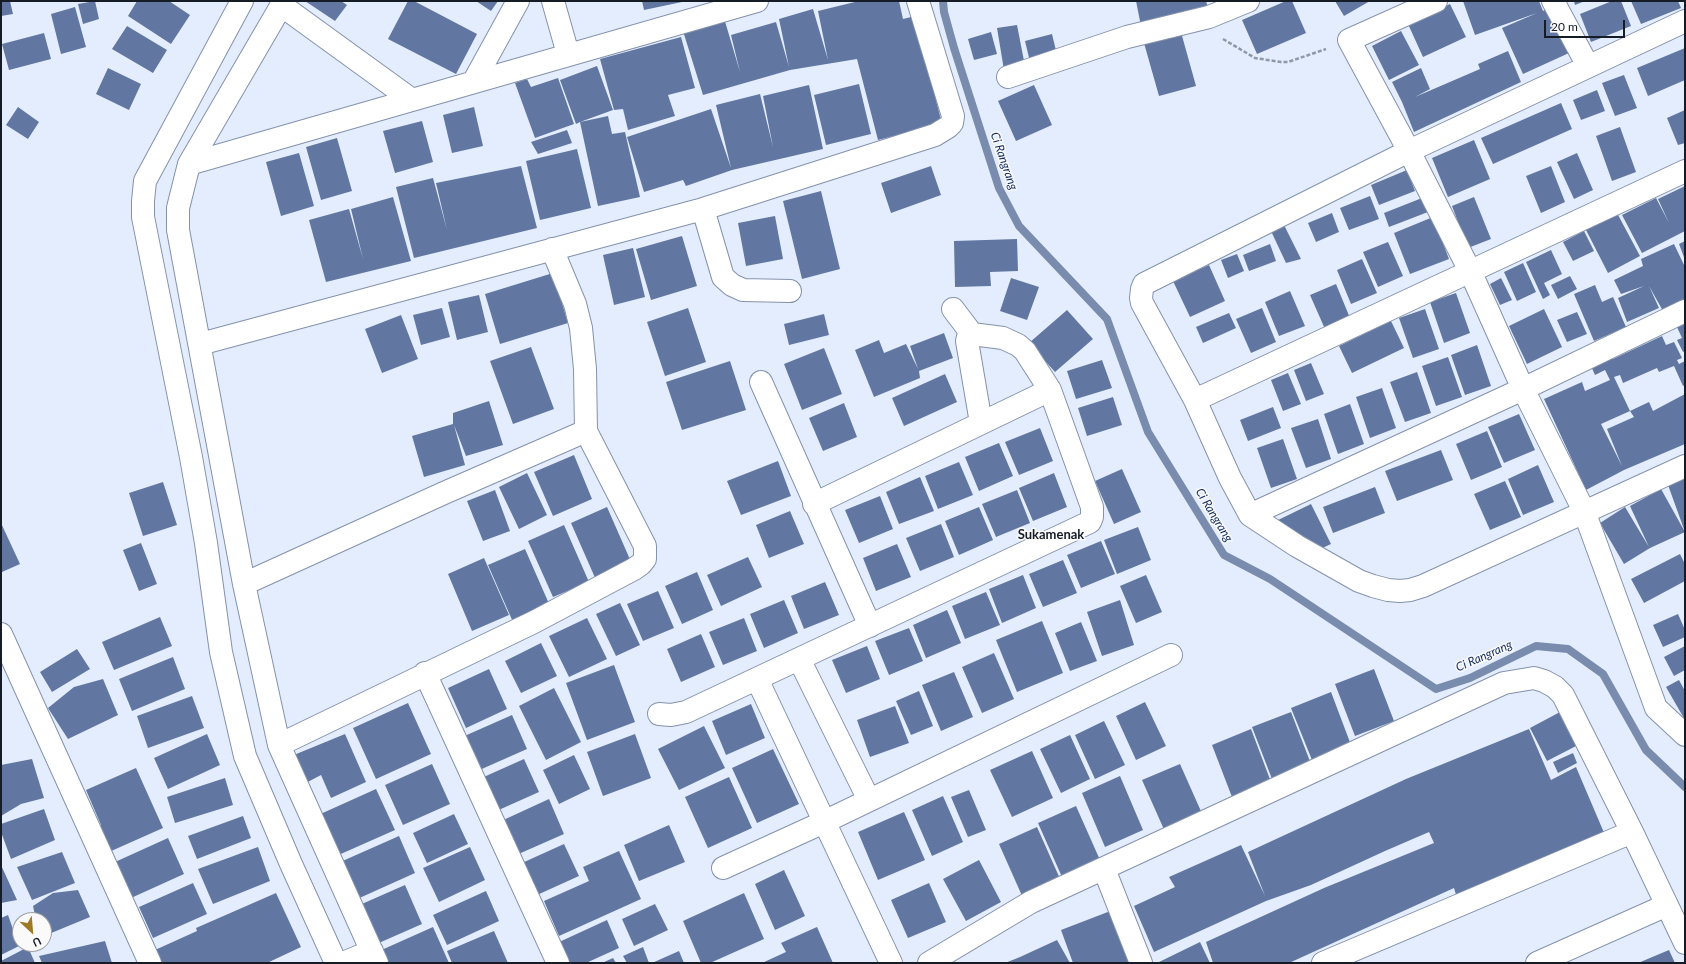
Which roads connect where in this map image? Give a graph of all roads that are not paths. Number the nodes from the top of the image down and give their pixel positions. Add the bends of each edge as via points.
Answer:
1 (242, 1) edge
2 (518, 1) edge
3 (553, 1) edge
4 (757, 1) edge
5 (918, 1) edge
6 (1248, 1) edge
7 (1436, 1) edge
8 (1553, 1) edge
9 (282, 3) edge
10 (1210, 9) edge
11 (1685, 21) edge
12 (568, 54) junction
13 (1588, 66) junction
14 (1008, 77) dead end
15 (474, 81) junction
16 (412, 100) junction
17 (1410, 151) junction
18 (189, 164) junction
19 (1685, 171) edge
20 (703, 209) junction
21 (552, 249) junction
22 (1471, 272) junction
23 (790, 291) dead end
24 (952, 309) dead end
25 (1685, 311) edge
26 (972, 334) junction
27 (200, 344) junction
28 (761, 382) dead end
29 (1522, 389) junction
30 (1050, 390) junction
31 (1195, 400) junction
32 (981, 423) junction
33 (586, 431) junction
34 (1685, 466) edge
35 (814, 504) junction
36 (1584, 511) junction
37 (1250, 515) junction
38 (244, 584) junction
39 (870, 626) junction
40 (1, 634) edge
41 (1171, 655) dead end
42 (799, 659) junction
43 (425, 673) junction
44 (756, 679) junction
45 (659, 714) dead end
46 (1685, 736) edge
47 (279, 745) junction
48 (870, 800) junction
49 (824, 822) junction
50 (1632, 832) junction
51 (723, 868) dead end
52 (1104, 869) junction
53 (1667, 905) junction
54 (1685, 943) edge
55 (356, 959) edge
56 (150, 963) edge
57 (558, 963) edge
58 (891, 963) edge
59 (929, 963) edge
60 (1141, 963) edge
61 (1323, 963) edge
62 (1537, 963) edge

1 - 55 street via 145,181 143,217 191,457 221,652 245,756 291,864
2 - 15 street
3 - 12 street
4 - 12 street
5 - 20 street via 953,116 948,127 935,135
6 - 10 street
7 - 17 street via 1349,40
8 - 13 street
9 - 16 street
9 - 18 street
10 - 14 street
11 - 13 street
12 - 15 street
13 - 17 street
15 - 16 street
16 - 18 street
17 - 22 street
17 - 31 street via 1144,284 1142,303
18 - 27 street via 178,208 178,230
19 - 22 street
20 - 21 street
20 - 23 street via 723,276 732,285 743,290
21 - 27 street
21 - 33 street via 575,304 581,328 585,369
22 - 29 street
22 - 31 street
24 - 26 street
25 - 29 street
26 - 30 street via 1003,338 1018,345 1025,351
26 - 32 street via 967,342
27 - 38 street
28 - 35 street
29 - 36 street
29 - 37 street
30 - 32 street
30 - 39 street via 1092,507 1090,522
31 - 37 street via 1230,478
32 - 35 street
33 - 38 street
33 - 43 street via 645,546 641,564 534,622
34 - 36 street
35 - 39 street
36 - 37 street via 1423,586 1400,591 1359,581 1297,546
36 - 46 street via 1656,708
38 - 47 street
39 - 42 street
40 - 56 street
41 - 48 street
42 - 44 street
42 - 48 street
43 - 47 street
43 - 57 street
44 - 45 street via 686,712
44 - 49 street
47 - 55 street
48 - 49 street
49 - 51 street
49 - 58 street
50 - 52 street via 1563,695 1555,687 1534,678 1504,683
50 - 53 street
50 - 61 street
52 - 59 street via 1031,902
52 - 60 street
53 - 54 street
53 - 62 street

